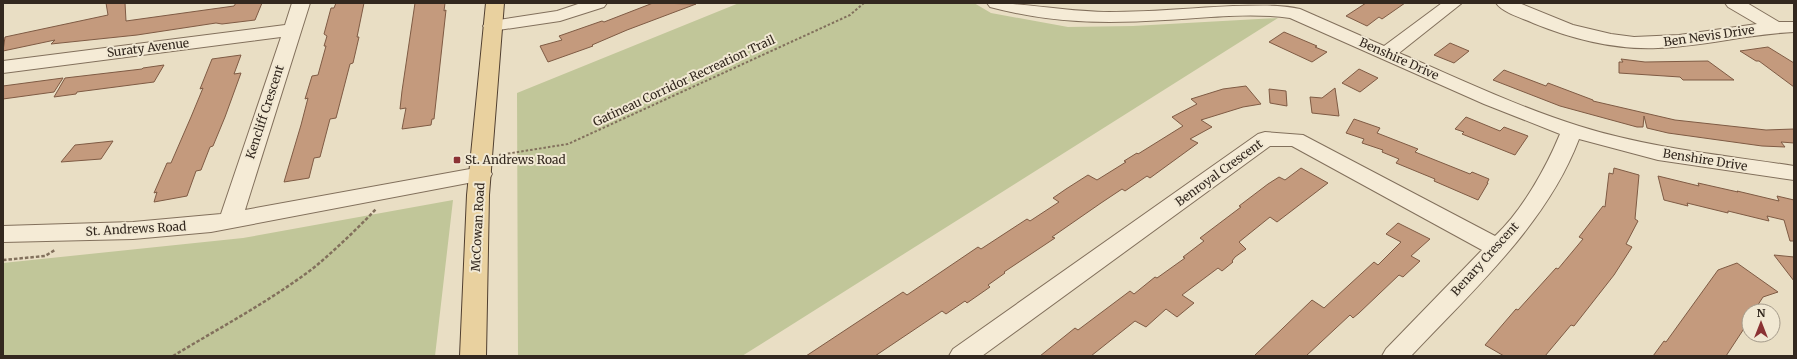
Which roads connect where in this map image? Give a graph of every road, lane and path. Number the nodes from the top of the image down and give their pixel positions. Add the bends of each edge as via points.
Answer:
1 (301, 3) edge
2 (495, 3) edge
3 (598, 3) edge
4 (864, 3) edge
5 (996, 3) edge
6 (1453, 3) edge
7 (1505, 3) edge
8 (1734, 3) edge
9 (492, 26) junction
10 (1775, 27) junction
11 (1794, 27) edge
12 (292, 30) junction
13 (1794, 39) edge
14 (1387, 53) junction
15 (3, 67) edge
16 (1572, 131) junction
17 (504, 154) dead end
18 (1794, 173) edge
19 (481, 174) junction
20 (379, 207) dead end
21 (230, 221) junction
22 (3, 234) edge
23 (1496, 247) junction
24 (57, 248) dead end
25 (3, 260) edge
26 (173, 356) edge
27 (473, 356) edge
28 (962, 356) edge
29 (1395, 356) edge

1 - 12 street, Kencliff Crescent
2 - 9 main road, McCowan Road
3 - 9 street via 560,16
4 - 17 path, Gatineau Corridor Recreation Trail via 850,15 568,144
5 - 14 street, Benshire Drive via 1015,9 1071,17 1283,11 1294,13
6 - 14 street
7 - 10 street, Ben Nevis Drive via 1538,19 1568,29 1599,37 1636,42 1678,41
8 - 10 street
9 - 19 main road, McCowan Road
10 - 11 street, Ben Nevis Drive
10 - 13 street
12 - 15 street, Suraty Avenue
12 - 21 street, Kencliff Crescent
14 - 16 street, Benshire Drive via 1491,100
16 - 18 street, Benshire Drive via 1658,153
16 - 23 street, Benary Crescent via 1562,156 1538,196 1513,232
19 - 21 street, St. Andrews Road
19 - 27 main road, McCowan Road via 478,195
20 - 26 path via 315,266 281,290
21 - 22 street, St. Andrews Road via 182,227
23 - 28 street, Benroyal Crescent via 1296,140 1265,139
23 - 29 street, Benary Crescent
24 - 25 path via 45,256

